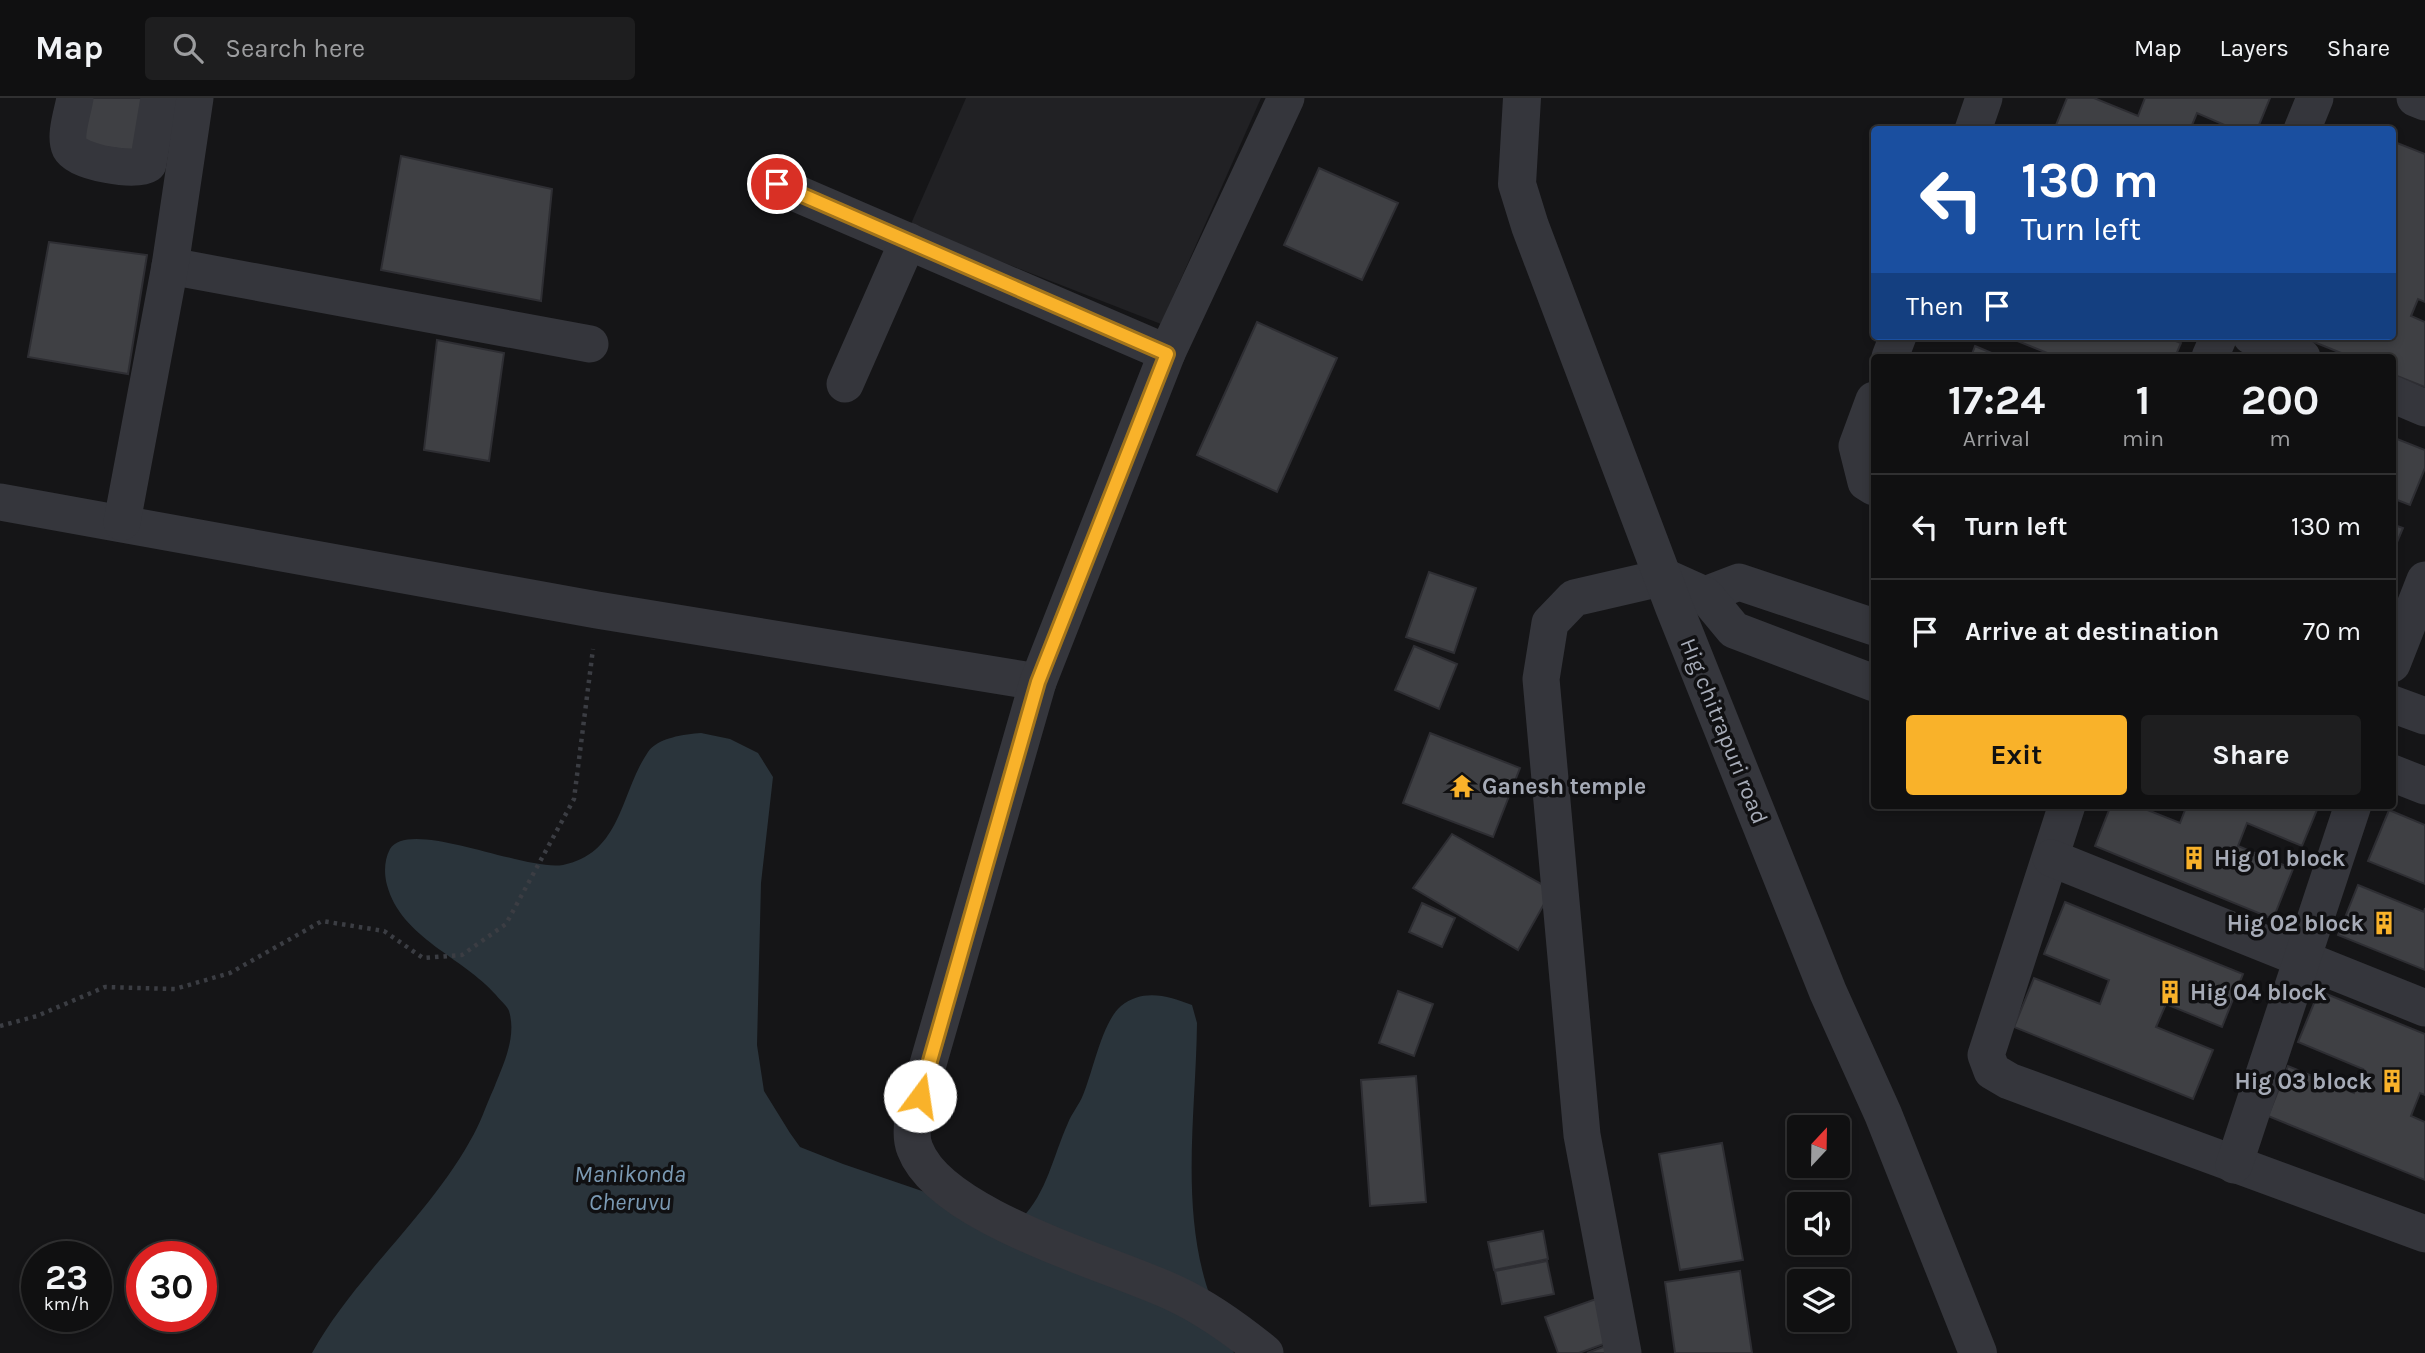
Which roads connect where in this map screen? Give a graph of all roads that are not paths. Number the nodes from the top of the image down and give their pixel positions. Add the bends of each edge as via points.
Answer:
1 (75, 98) edge
2 (159, 98) edge
3 (195, 98) edge
4 (1286, 98) edge
5 (1522, 98) edge
6 (1984, 98) edge
7 (2315, 98) edge
8 (2415, 98) edge
9 (2425, 102) edge
10 (1974, 126) edge
11 (2304, 126) edge
12 (152, 141) junction
13 (188, 148) junction
14 (777, 184) dead end
15 (908, 241) junction
16 (170, 266) junction
17 (2261, 340) edge
18 (590, 344) dead end
19 (1167, 354) junction
20 (2295, 354) edge
21 (845, 384) dead end
22 (2396, 396) edge
23 (1871, 408) edge
24 (2425, 408) edge
25 (1871, 485) edge
26 (0, 502) edge
27 (122, 522) junction
28 (1665, 577) junction
29 (2425, 580) edge
30 (1705, 595) junction
31 (1871, 626) edge
32 (2396, 654) edge
33 (1038, 682) junction
34 (1871, 682) edge
35 (2396, 705) edge
36 (2425, 716) edge
37 (2396, 775) edge
38 (2425, 786) edge
39 (2066, 809) edge
40 (2352, 809) edge
41 (2051, 858) junction
42 (2300, 960) junction
43 (2425, 1008) edge
44 (2234, 1165) junction
45 (2425, 1234) edge
46 (1265, 1353) edge
47 (1623, 1353) edge
48 (1978, 1353) edge

1 - 12 street via 68,141 79,158 145,167
2 - 12 street
3 - 13 street
4 - 19 street
5 - 28 street, Hig chitrapuri road via 1517,184
6 - 10 street
7 - 11 street
8 - 9 street
12 - 13 street
13 - 16 street
14 - 15 street
15 - 19 street
15 - 21 street
16 - 18 street
16 - 27 street
17 - 20 street
19 - 33 street
22 - 24 street
23 - 25 street via 1857,446 1866,482
26 - 27 street
27 - 33 street via 597,610
28 - 30 street
28 - 47 street via 1574,598 1550,624 1541,679 1582,1135
28 - 48 street, Hig chitrapuri road via 1823,979 1883,1114
29 - 32 street
30 - 31 street via 1739,582
30 - 34 street via 1734,630
33 - 46 street via 926,1071 914,1122 914,1147 934,1178 954,1195 1034,1236 1177,1295
35 - 36 street
37 - 38 street
39 - 41 street
40 - 42 street
41 - 42 street
41 - 44 street via 1986,1055 1992,1071
42 - 43 street
42 - 44 street
44 - 45 street

